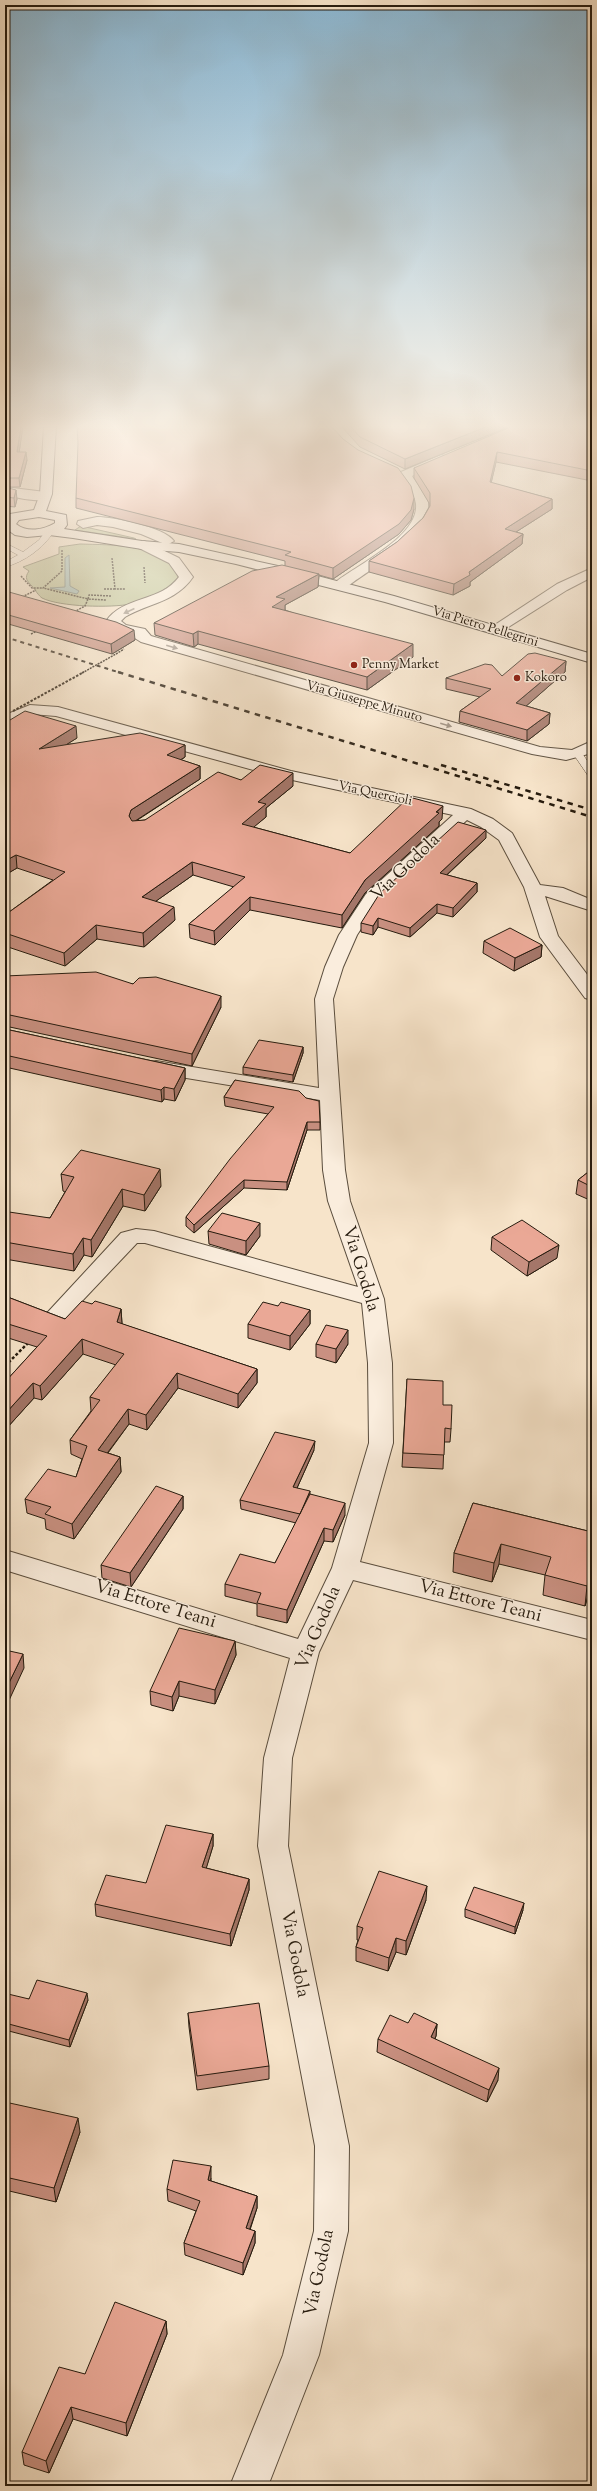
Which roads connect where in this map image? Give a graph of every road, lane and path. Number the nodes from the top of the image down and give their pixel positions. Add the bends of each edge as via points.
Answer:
1 (41, 542) edge
2 (126, 542) edge
3 (164, 542) edge
4 (400, 542) edge
5 (5, 545) edge
6 (144, 545) junction
7 (67, 548) dead end
8 (182, 548) junction
9 (23, 555) junction
10 (112, 555) dead end
11 (5, 556) edge
12 (144, 560) dead end
13 (14, 561) junction
14 (5, 565) edge
15 (285, 571) junction
16 (592, 572) edge
17 (253, 577) edge
18 (342, 584) junction
19 (130, 588) dead end
20 (145, 588) dead end
21 (104, 589) dead end
22 (115, 589) junction
23 (36, 590) dead end
24 (119, 596) dead end
25 (88, 599) junction
26 (26, 601) edge
27 (75, 616) edge
28 (43, 628) edge
29 (155, 628) edge
30 (494, 630) junction
31 (137, 632) junction
32 (31, 634) edge
33 (116, 654) edge
34 (592, 659) edge
35 (9, 716) edge
36 (586, 750) edge
37 (239, 762) junction
38 (220, 774) edge
39 (592, 775) edge
40 (465, 813) junction
41 (533, 887) junction
42 (592, 906) edge
43 (592, 994) edge
44 (134, 1062) edge
45 (329, 1096) junction
46 (373, 1300) junction
47 (58, 1313) joint
48 (5, 1366) edge
49 (5, 1560) edge
50 (345, 1568) junction
51 (592, 1630) edge
52 (305, 1652) junction
53 (249, 2486) edge

1 - 9 lane
2 - 6 street
3 - 8 street
4 - 18 street via 352,574
5 - 9 lane
6 - 8 street
6 -> 31 street, Via Giuseppe Minuto via 175,560 186,577 182,585 161,597 128,610 113,621 121,628
7 - 25 path via 62,548 62,571 43,588
8 - 15 street, Via Pietro Pellegrini
9 - 13 lane
10 - 22 path
11 - 13 lane
12 - 20 path
13 - 14 lane
15 - 17 street
15 - 18 street, Via Pietro Pellegrini
16 - 30 street via 562,587
18 - 30 street, Via Pietro Pellegrini
19 - 22 path
21 - 22 path
23 - 26 path via 19,598
24 - 25 path via 89,595
25 - 27 path via 85,606 69,614
28 - 32 path
29 - 31 street
30 - 34 street, Via Pietro Pellegrini
31 -> 36 street, Via Giuseppe Minuto via 146,639 538,751 559,755
33 - 35 path, bridge
35 - 37 street, Via Quercioli via 32,708 43,709
36 - 39 lane
37 - 38 street
37 - 40 street, Via Quercioli via 289,776
40 - 41 street, Via Quercioli via 487,823 506,837
40 - 45 street, Via Godola via 372,898 348,935 324,999
41 - 42 street via 557,892
41 - 43 street, Via Quercioli via 549,937
44 - 45 street
45 - 46 street, Via Godola via 334,1170 339,1201
46 - 47 street via 146,1236 136,1236 129,1238
46 - 50 street, Via Godola via 380,1363 381,1443
47 - 48 path
49 - 52 street, Via Ettore Teani
50 - 51 street, Via Ettore Teani
50 - 52 street, Via Godola
52 - 53 street, Via Godola via 278,1758 273,1846 332,2146 331,2231 301,2356

